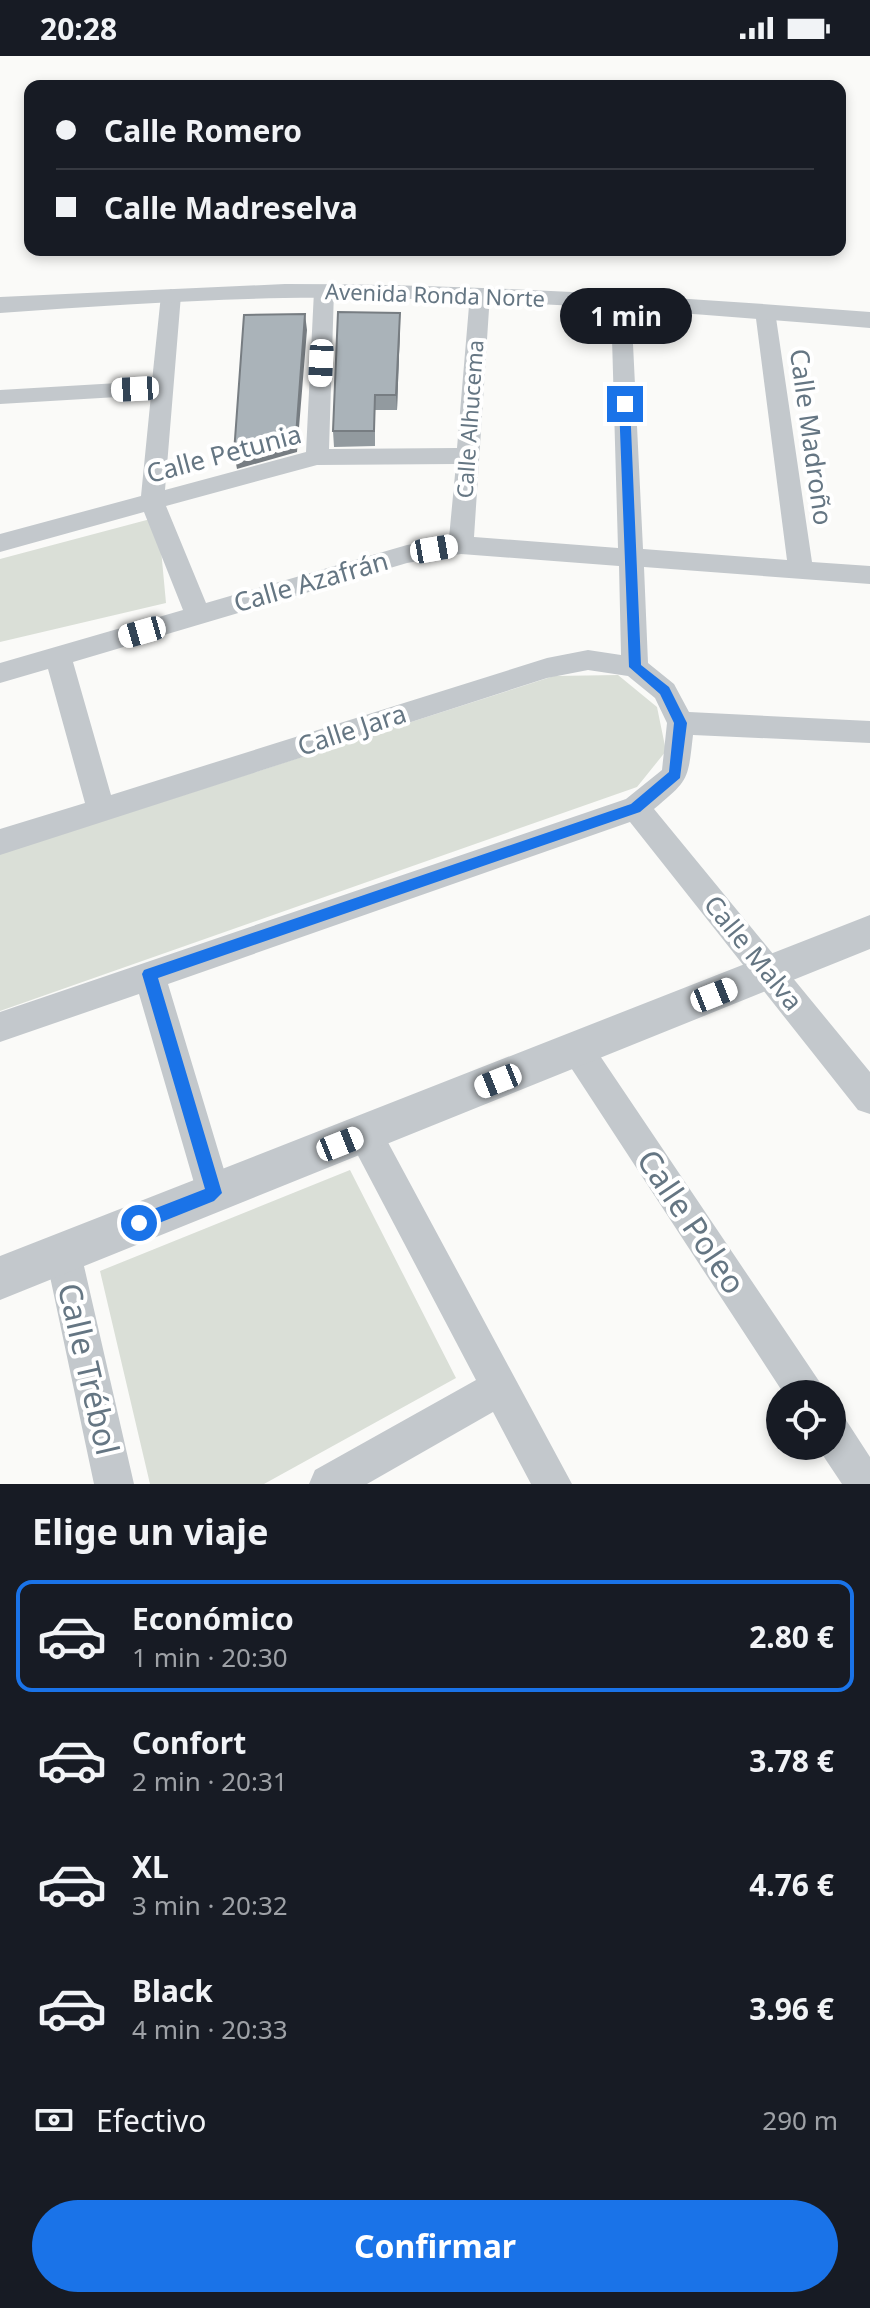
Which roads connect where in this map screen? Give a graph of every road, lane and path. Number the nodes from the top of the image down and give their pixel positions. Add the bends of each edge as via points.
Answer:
1 (324, 291) junction
2 (480, 294) junction
3 (171, 295) junction
4 (621, 303) junction
5 (0, 305) edge
6 (765, 311) junction
7 (870, 320) edge
8 (162, 387) junction
9 (0, 397) edge
10 (468, 456) junction
11 (317, 457) junction
12 (152, 502) junction
13 (0, 543) edge
14 (461, 545) junction
15 (631, 558) junction
16 (801, 570) junction
17 (870, 575) edge
18 (198, 615) junction
19 (58, 656) junction
20 (635, 667) junction
21 (0, 673) edge
22 (681, 723) junction
23 (870, 732) edge
24 (636, 808) junction
25 (101, 810) junction
26 (0, 842) edge
27 (870, 932) edge
28 (769, 973) junction
29 (149, 974) junction
30 (0, 1027) edge
31 (577, 1049) junction
32 (870, 1098) edge
33 (365, 1134) junction
34 (214, 1193) junction
35 (63, 1253) junction
36 (0, 1278) edge
37 (797, 1380) edge
38 (500, 1387) junction
39 (846, 1455) edge
40 (114, 1484) edge
41 (329, 1484) edge
42 (552, 1484) edge
43 (865, 1484) edge

1 - 2 street, Avenida Ronda Norte
1 - 3 street, Avenida Ronda Norte
1 - 11 street
2 - 4 street, Avenida Ronda Norte
2 - 10 street, Calle Alhucema
3 - 5 street, Avenida Ronda Norte
3 - 8 street
4 - 6 street, Avenida Ronda Norte
4 - 15 street
6 - 7 street, Avenida Ronda Norte
6 - 16 street, Calle Madroño
8 - 9 street
8 - 12 street
10 - 11 street, Calle Petunia
10 - 14 street, Calle Alhucema
11 - 12 street, Calle Petunia
12 - 13 street, Calle Petunia
12 - 18 street
14 - 15 street, Calle Azafrán
14 - 18 street, Calle Azafrán via 407,554
15 - 16 street, Calle Azafrán
15 - 20 street
16 - 17 street, Calle Azafrán
18 - 19 street, Calle Azafrán
19 - 21 street, Calle Azafrán
19 - 25 street
20 - 22 street via 665,691
20 - 25 street, Calle Jara via 588,660 547,668
22 - 23 street
22 - 24 street via 675,775
24 - 28 street, Calle Malva
24 - 29 street
25 - 26 street, Calle Jara
27 - 28 street
28 - 31 street
28 - 32 street, Calle Malva
29 - 30 street
29 - 34 street
31 - 33 street
31 - 37 street, Calle Poleo
33 - 34 street
33 - 38 street
34 - 35 street
35 - 36 street
35 - 40 street, Calle Trébol
38 - 41 street
38 - 42 street
39 - 43 street

